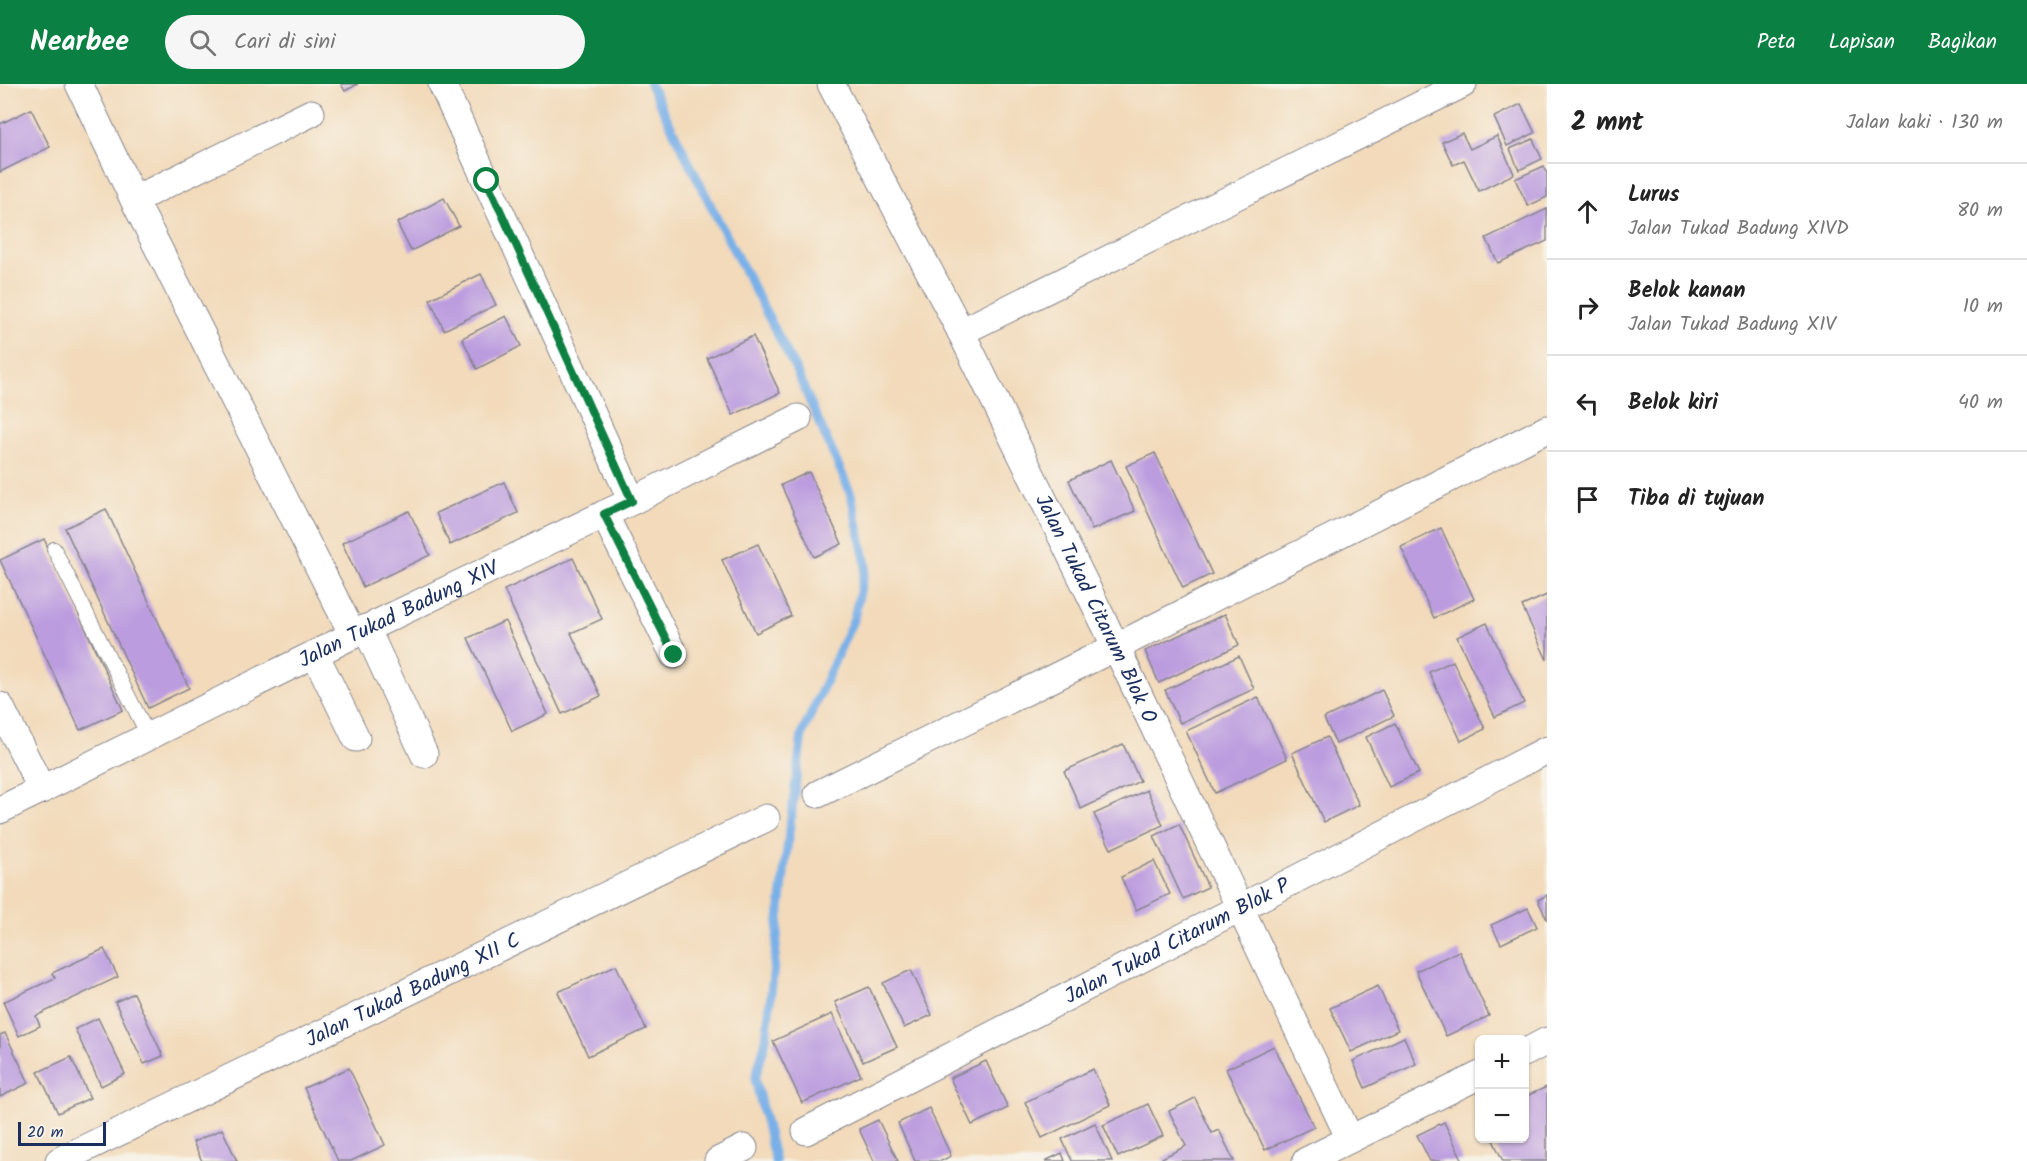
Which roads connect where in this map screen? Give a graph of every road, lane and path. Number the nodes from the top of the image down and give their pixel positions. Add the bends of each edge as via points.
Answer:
1 (80, 84) edge
2 (442, 84) edge
3 (831, 84) edge
4 (1463, 84) edge
5 (311, 113) dead end
6 (134, 200) junction
7 (961, 332) junction
8 (798, 418) dead end
9 (1547, 429) edge
10 (632, 501) junction
11 (604, 514) junction
12 (54, 549) dead end
13 (359, 632) junction
14 (1116, 646) junction
15 (315, 654) junction
16 (674, 655) dead end
17 (0, 706) edge
18 (149, 737) junction
19 (356, 738) dead end
20 (1547, 750) edge
21 (424, 754) dead end
22 (42, 790) junction
23 (818, 794) dead end
24 (0, 810) edge
25 (766, 818) dead end
26 (1242, 908) junction
27 (1547, 1041) edge
28 (1529, 1050) edge
29 (1475, 1077) edge
30 (806, 1131) dead end
31 (1350, 1139) junction
32 (744, 1148) dead end
33 (59, 1161) edge
34 (718, 1161) edge
35 (1306, 1161) edge

1 - 6 street
2 - 10 street
3 - 7 street, Jalan Tukad Citarum Blok O
4 - 7 street
5 - 6 street
6 - 13 street
7 - 14 street, Jalan Tukad Citarum Blok O
8 - 10 street, Jalan Tukad Badung XIV
9 - 14 street
10 - 11 street, Jalan Tukad Badung XIV
11 - 13 street, Jalan Tukad Badung XIV
11 - 16 street
12 - 18 lane
13 - 15 street, Jalan Tukad Badung XIV
13 - 21 street
14 - 23 street
14 - 26 street, Jalan Tukad Citarum Blok O
15 - 18 street, Jalan Tukad Badung XIV
15 - 19 street
17 - 22 street
18 - 22 street, Jalan Tukad Badung XIV
20 - 26 street, Jalan Tukad Citarum Blok P
22 - 24 street, Jalan Tukad Badung XIV
25 - 33 street, Jalan Tukad Badung XII C
26 - 30 street, Jalan Tukad Citarum Blok P
26 - 31 street, Jalan Tukad Citarum Blok O
27 - 28 street
29 - 31 street
31 - 35 street
32 - 34 street

